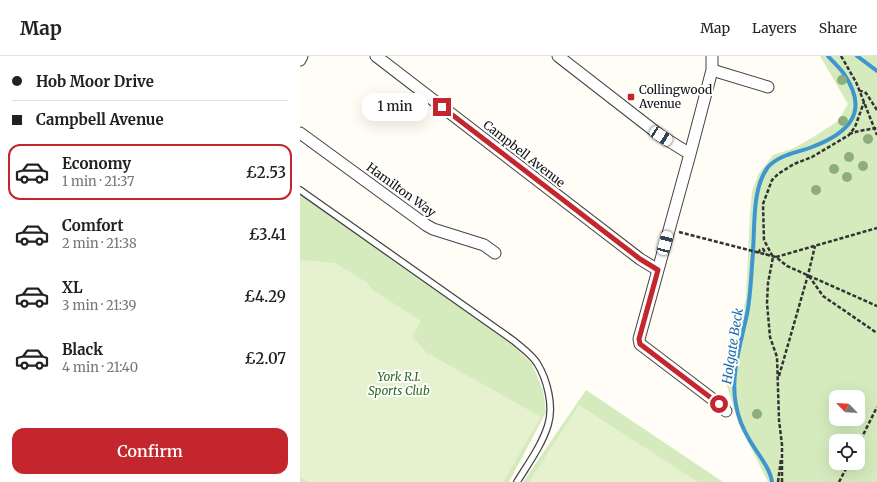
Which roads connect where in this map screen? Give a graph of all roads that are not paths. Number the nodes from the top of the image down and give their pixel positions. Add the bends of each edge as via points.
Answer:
1 (302, 56) edge
2 (376, 56) edge
3 (558, 56) edge
4 (712, 56) edge
5 (300, 60) edge
6 (712, 70) junction
7 (768, 87) dead end
8 (300, 133) edge
9 (690, 154) junction
10 (300, 190) edge
11 (495, 253) dead end
12 (658, 270) junction
13 (726, 411) dead end
14 (517, 482) edge

1 - 5 street
2 - 12 street, Campbell Avenue via 640,259
3 - 9 street via 661,136
4 - 6 street
6 - 7 street
6 - 9 street
8 - 11 street, Hamilton Way via 426,225 484,245
9 - 12 street
10 - 14 lane via 514,341 537,363 548,393 548,424 541,442
12 - 13 street via 639,339 640,344

